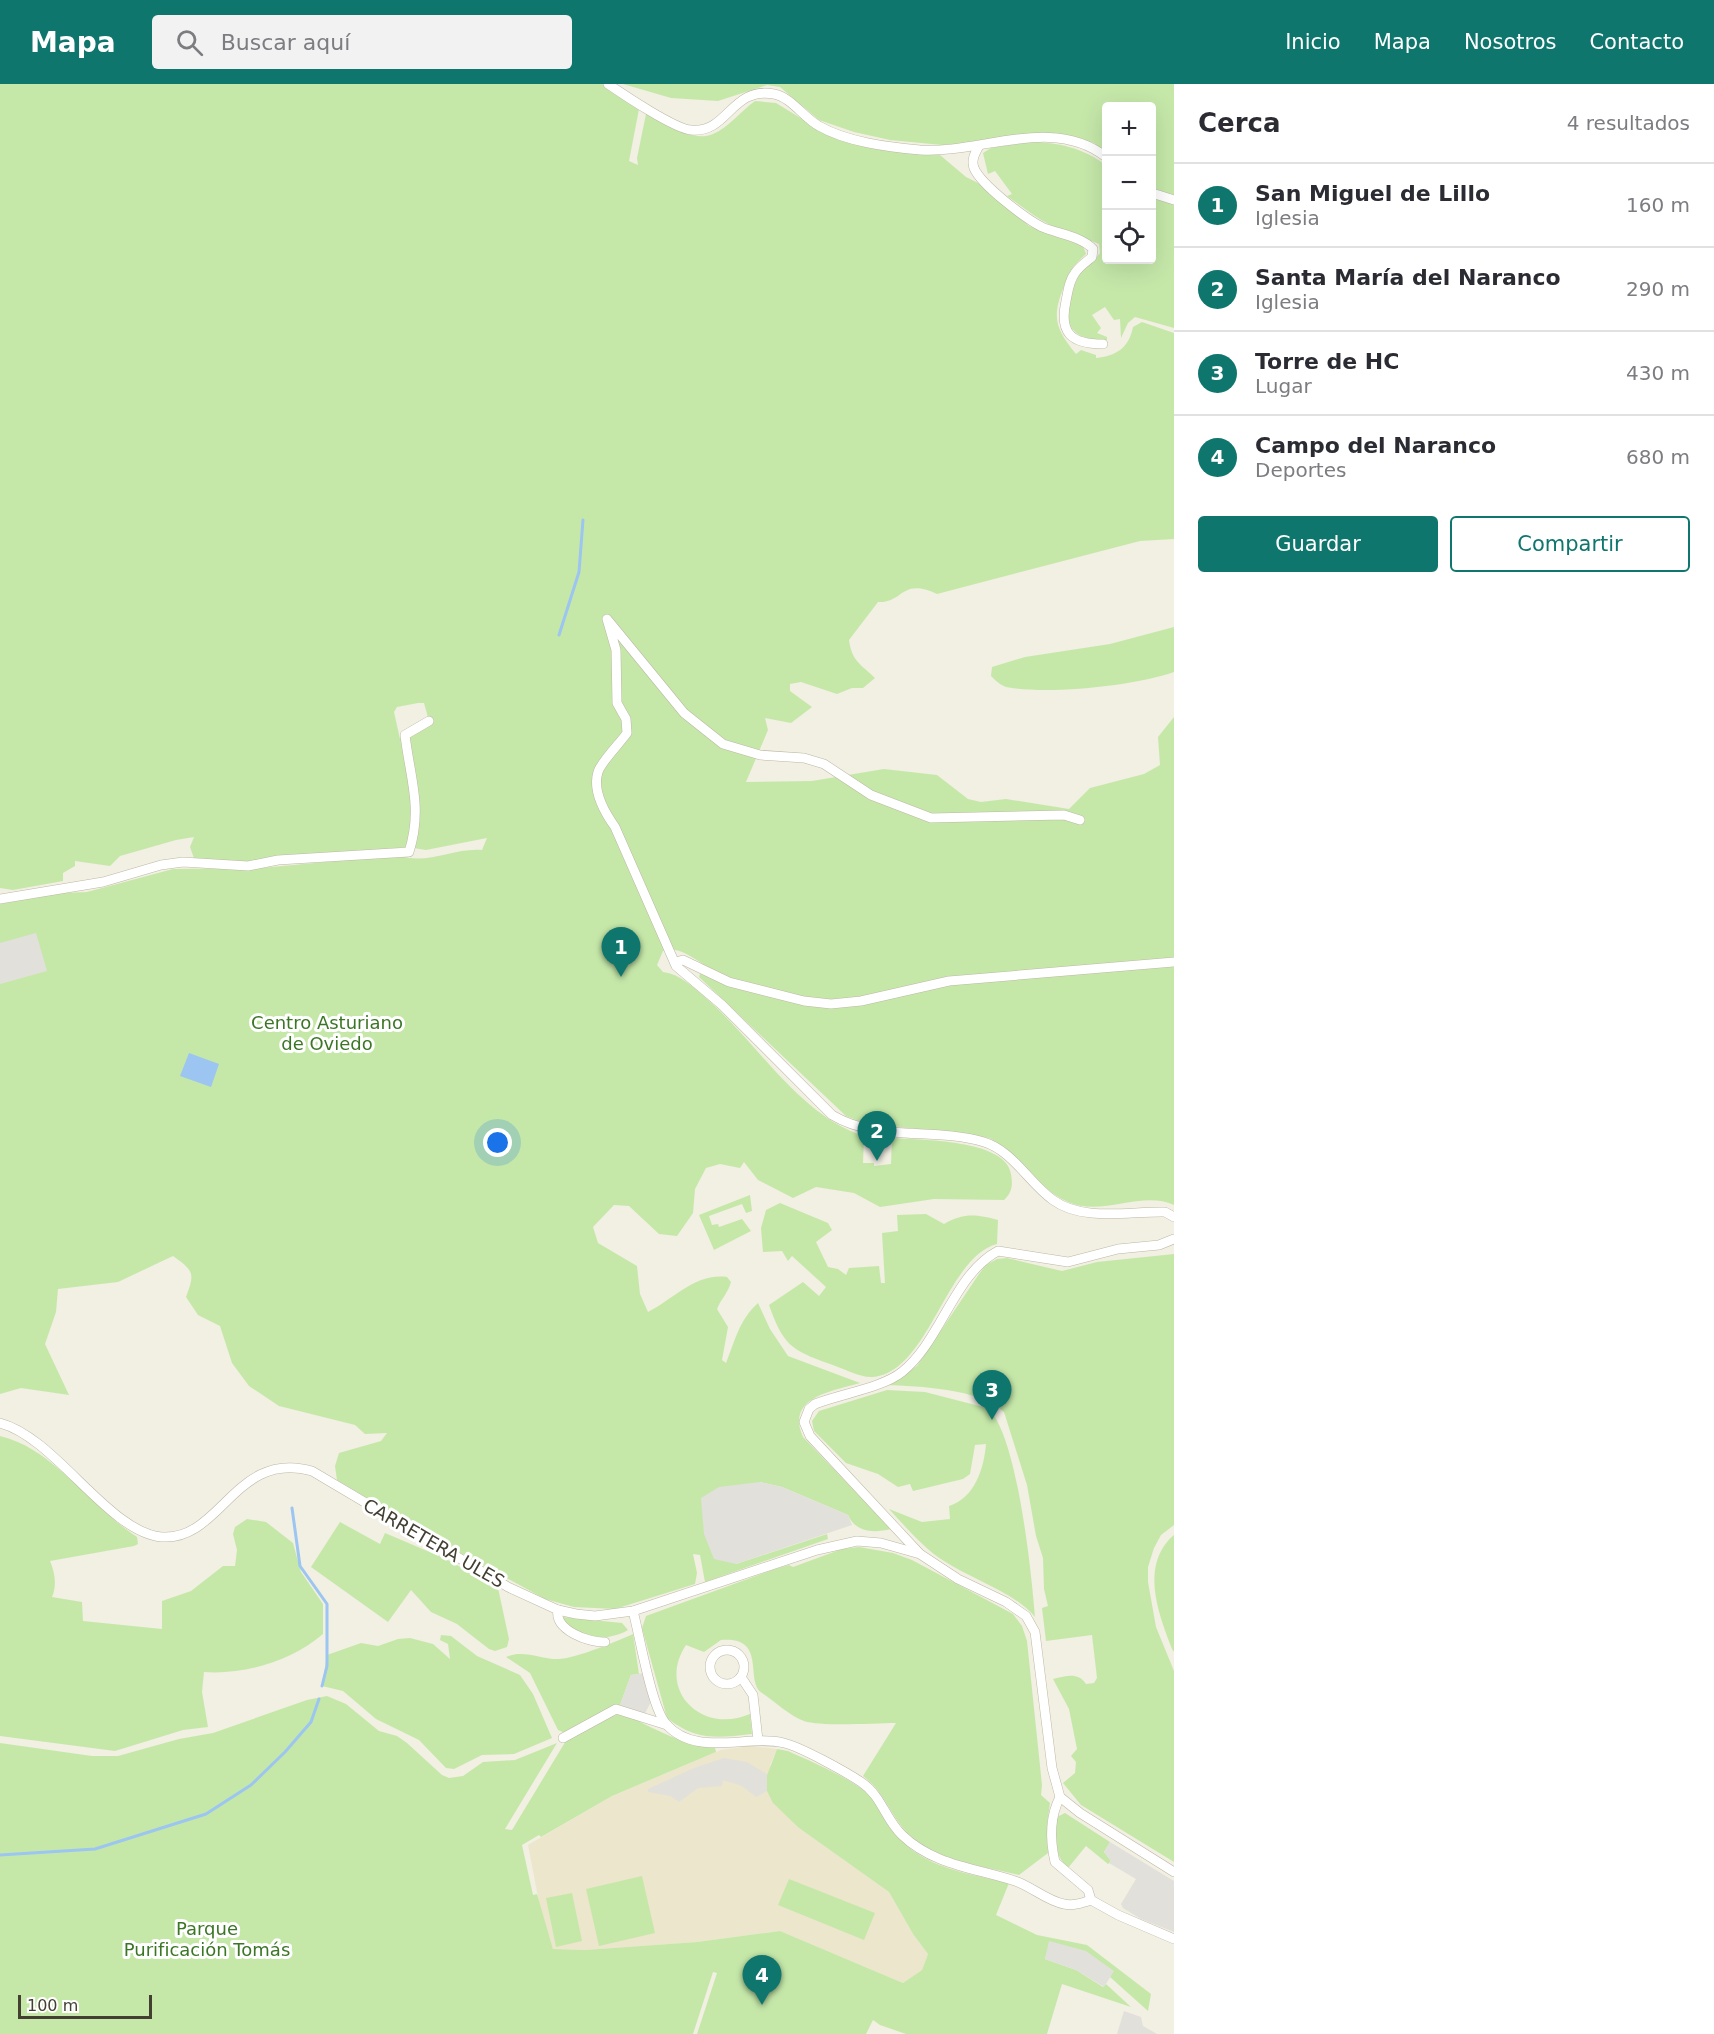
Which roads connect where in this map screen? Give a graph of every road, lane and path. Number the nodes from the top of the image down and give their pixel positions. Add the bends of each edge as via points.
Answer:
1 (608, 84) edge
2 (979, 146) junction
3 (1105, 156) edge
4 (1156, 194) edge
5 (1174, 200) edge
6 (1103, 344) dead end
7 (429, 721) dead end
8 (1080, 820) dead end
9 (0, 900) edge
10 (676, 962) junction
11 (1174, 962) edge
12 (1174, 1217) edge
13 (1174, 1239) edge
14 (0, 1423) edge
15 (920, 1554) junction
16 (558, 1610) junction
17 (633, 1611) junction
18 (605, 1642) dead end
19 (741, 1677) dead end
20 (667, 1725) junction
21 (563, 1738) dead end
22 (758, 1740) junction
23 (1060, 1797) junction
24 (1174, 1872) edge
25 (1091, 1900) junction
26 (1174, 1939) edge

1 - 2 street via 678,126 692,130 706,129 726,117 741,98 777,94 817,125 836,134 923,150
2 - 3 street via 1043,137 1093,148
2 - 6 street via 974,167 999,195 1039,225 1085,242 1093,249 1092,257 1071,281 1063,321 1067,333 1074,338
4 - 5 street
7 - 9 street via 405,735 415,793 416,829 410,852 278,860 248,866 183,862 103,882
8 - 10 street via 1064,815 931,818 872,795 824,764 804,758 760,756 723,744 684,713 607,619 616,651 617,703 626,719 627,734 598,772 598,790 606,815 615,826
10 - 11 street via 683,960 729,982 831,1004 949,981
10 - 12 street via 840,1120 863,1128 983,1142 1001,1150 1052,1200 1074,1210 1165,1212
13 - 15 street via 1068,1262 998,1251 975,1269 922,1350 899,1374 809,1409 804,1422 810,1436
14 - 16 street, CARRETERA ULES via 29,1438 124,1521 146,1534 180,1535 269,1470 301,1468 498,1581
15 - 17 street, CARRETERA ULES via 857,1541 818,1550
15 - 23 street via 1026,1616 1035,1632 1052,1768
16 - 17 street, CARRETERA ULES via 595,1616
16 - 18 street via 559,1620 568,1630
17 - 20 street via 657,1708
19 - 22 street via 753,1695
20 - 21 street via 616,1709
20 - 22 street via 687,1738 712,1744
22 - 25 street via 786,1743 861,1782 878,1797 900,1834 922,1852 1016,1881 1064,1904
23 - 24 street via 1080,1814
23 - 25 street via 1051,1831 1055,1862 1088,1890
25 - 26 street

